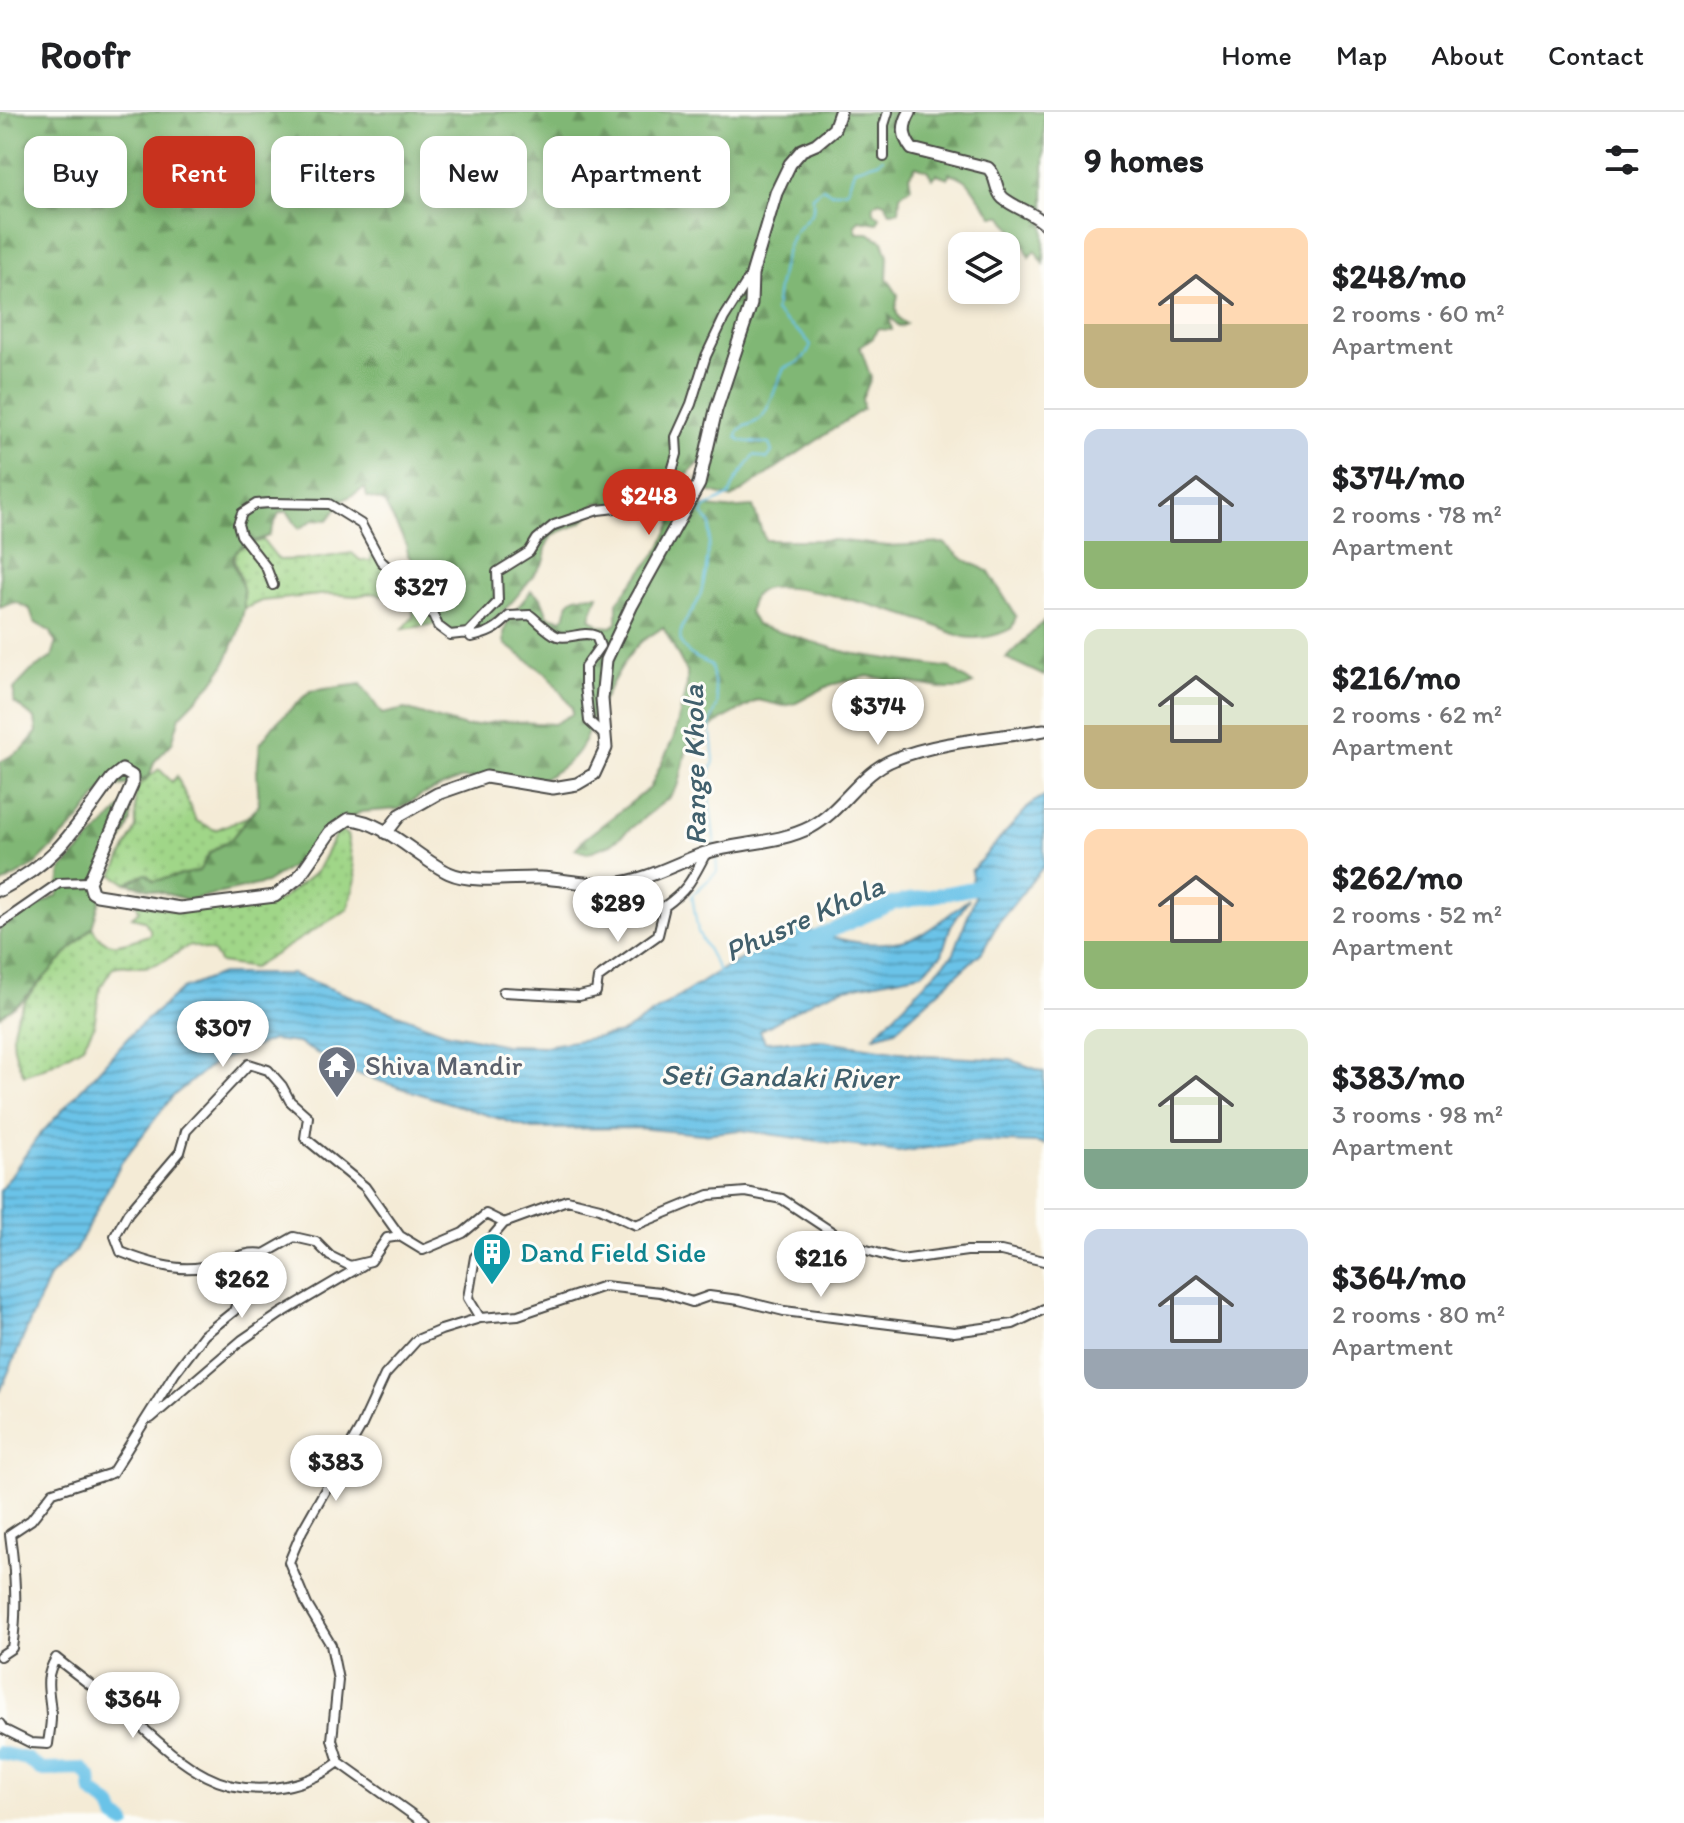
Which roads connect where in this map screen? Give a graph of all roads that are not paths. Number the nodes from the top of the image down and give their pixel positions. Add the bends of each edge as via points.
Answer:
1 (840, 112) edge
2 (888, 112) edge
3 (910, 112) edge
4 (884, 157) dead end
5 (1044, 223) edge
6 (752, 274) junction
7 (273, 585) dead end
8 (468, 633) junction
9 (1044, 730) edge
10 (604, 735) junction
11 (386, 833) junction
12 (707, 852) junction
13 (89, 882) junction
14 (0, 890) edge
15 (0, 924) edge
16 (503, 992) dead end
17 (504, 1223) junction
18 (400, 1236) junction
19 (264, 1254) junction
20 (371, 1261) junction
21 (1044, 1261) edge
22 (1044, 1309) edge
23 (480, 1318) junction
24 (145, 1423) junction
25 (0, 1656) edge
26 (0, 1724) edge
27 (339, 1762) junction
28 (424, 1823) edge

1 - 6 main road via 834,129 790,164
2 - 4 street
3 - 5 main road via 903,128 912,149 988,168 1004,199
6 - 8 street via 706,356 676,437 670,478 641,505 598,510 554,525 529,552 497,572 498,602
6 - 10 main road via 751,304 716,410 699,484 606,660
7 - 8 street via 241,535 242,513 256,504 329,504 361,524 381,561 429,606 438,626 450,635
8 - 10 street via 484,635 509,616 530,615 553,635 596,636 600,646 585,667 585,685 589,721
9 - 12 main road via 893,759 809,828
10 - 11 main road via 602,761 594,774 577,784 553,788 486,777 437,794 400,815
11 - 12 main road via 465,877 616,883
11 - 13 main road via 356,819 342,822 291,885 266,898 165,907 97,895
12 - 16 street via 696,876 665,906 658,935 598,978 596,992
13 - 14 main road via 132,785 125,770 112,778 67,841
13 - 15 street via 59,883
17 - 18 street via 486,1214 463,1233 423,1250
17 - 21 street via 567,1200 636,1225 709,1195 746,1192 782,1199 853,1246 901,1260 1001,1251
17 - 23 street via 475,1257 468,1298
18 - 19 street via 365,1187 305,1138 308,1117 268,1070 249,1064 186,1131 180,1152 115,1236 121,1252 187,1269 253,1252
18 - 20 street via 387,1238
19 - 20 street via 294,1237 316,1242 350,1266
19 - 24 street via 245,1281 234,1311 204,1335
20 - 24 street via 242,1340
22 - 23 street via 1013,1324 954,1332 709,1296 692,1302 660,1292 604,1286 518,1315
23 - 27 street via 417,1340 385,1375 289,1562 331,1645 338,1680 332,1740
24 - 25 street via 112,1473 53,1492 31,1520 10,1534 16,1581 13,1638 12,1648
26 - 27 street via 31,1743 48,1744 48,1670 56,1658 207,1777 287,1788
27 - 28 street

